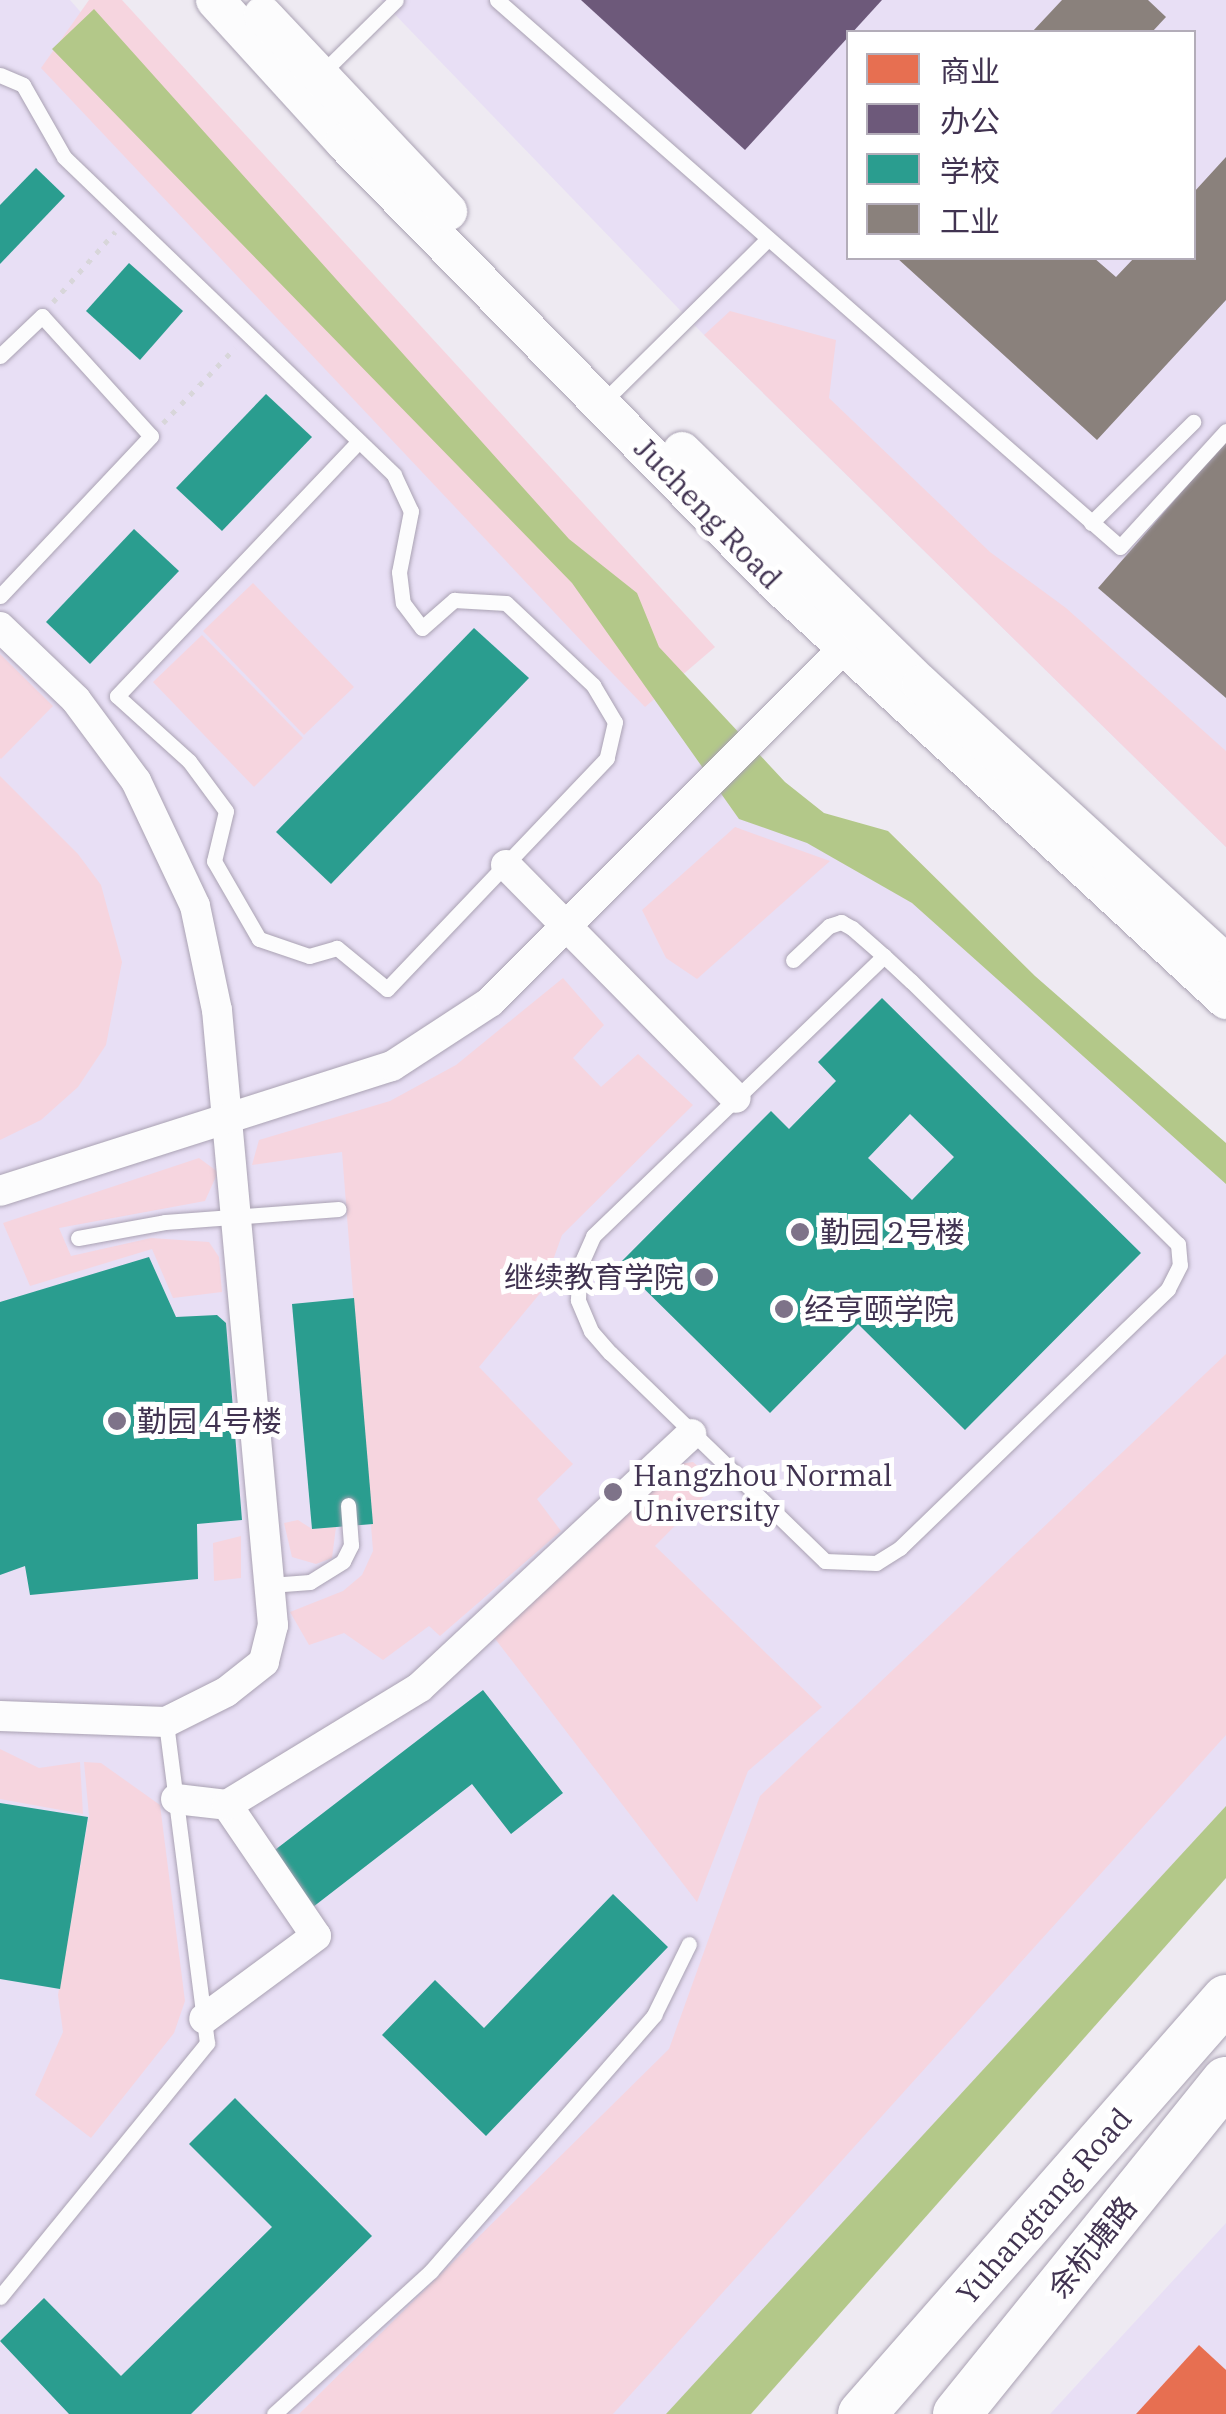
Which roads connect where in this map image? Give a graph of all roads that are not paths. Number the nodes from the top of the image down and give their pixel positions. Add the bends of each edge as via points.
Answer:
1 (215, 0) edge
2 (250, 0) edge
3 (396, 0) edge
4 (497, 0) edge
5 (0, 75) edge
6 (310, 85) junction
7 (767, 240) junction
8 (0, 356) edge
9 (609, 395) junction
10 (1193, 422) dead end
11 (1226, 430) edge
12 (356, 444) junction
13 (1091, 523) junction
14 (0, 596) edge
15 (0, 627) edge
16 (853, 638) junction
17 (117, 696) junction
18 (88, 715) junction
19 (506, 865) junction
20 (228, 892) junction
21 (195, 906) junction
22 (570, 924) junction
23 (884, 956) junction
24 (793, 960) dead end
25 (1226, 963) edge
26 (1226, 1000) edge
27 (736, 1098) junction
28 (227, 1119) junction
29 (0, 1191) edge
30 (339, 1208) dead end
31 (237, 1220) junction
32 (78, 1238) dead end
33 (691, 1434) junction
34 (348, 1505) dead end
35 (270, 1585) junction
36 (0, 1716) edge
37 (166, 1722) junction
38 (176, 1800) junction
39 (227, 1805) junction
40 (689, 1944) dead end
41 (1226, 1999) edge
42 (204, 2019) junction
43 (1226, 2081) edge
44 (0, 2297) edge
45 (274, 2414) edge
46 (862, 2414) edge
47 (957, 2414) edge

1 - 6 street, Jucheng Road
2 - 6 street, Jucheng Road
3 - 6 lane
4 - 7 lane
5 - 12 lane via 23,85 64,156
6 - 9 street, Jucheng Road
7 - 9 lane
7 - 13 lane
8 - 14 lane via 42,316 151,436
9 - 16 street, Jucheng Road
10 - 13 lane
11 - 13 lane via 1120,547
12 - 17 lane
12 - 19 lane via 394,474 411,511 399,572 402,603 422,628 454,600 506,603 593,685 615,722 607,758
15 - 18 street
16 - 22 street
16 - 25 street, Jucheng Road
16 - 26 street, Jucheng Road
17 - 18 lane
17 - 20 lane via 189,762 226,812 214,861
18 - 21 street via 136,781
19 - 20 lane via 387,989 337,948 309,956 259,939
19 - 22 street
20 - 21 lane
21 - 28 street via 217,1010
22 - 27 street
22 - 28 street via 490,1002 392,1066
23 - 24 lane via 841,922
23 - 27 lane
23 - 33 lane via 1178,1244 1180,1265 1168,1289 900,1548 876,1563 825,1561
27 - 33 lane via 594,1236 579,1268 578,1300 591,1331
28 - 29 street
28 - 31 street
30 - 31 lane
31 - 32 lane via 166,1222
31 - 35 street
33 - 39 street via 420,1688
34 - 35 lane via 351,1545 343,1561 310,1582
35 - 37 street via 273,1625 264,1662 226,1692
36 - 37 street
37 - 38 lane
38 - 39 street
38 - 42 lane
39 - 42 street via 316,1936
40 - 45 lane via 654,2015 431,2271
41 - 46 main road, Yuhangtang Road
42 - 44 lane via 207,2043
43 - 47 main road, 余杭塘路

